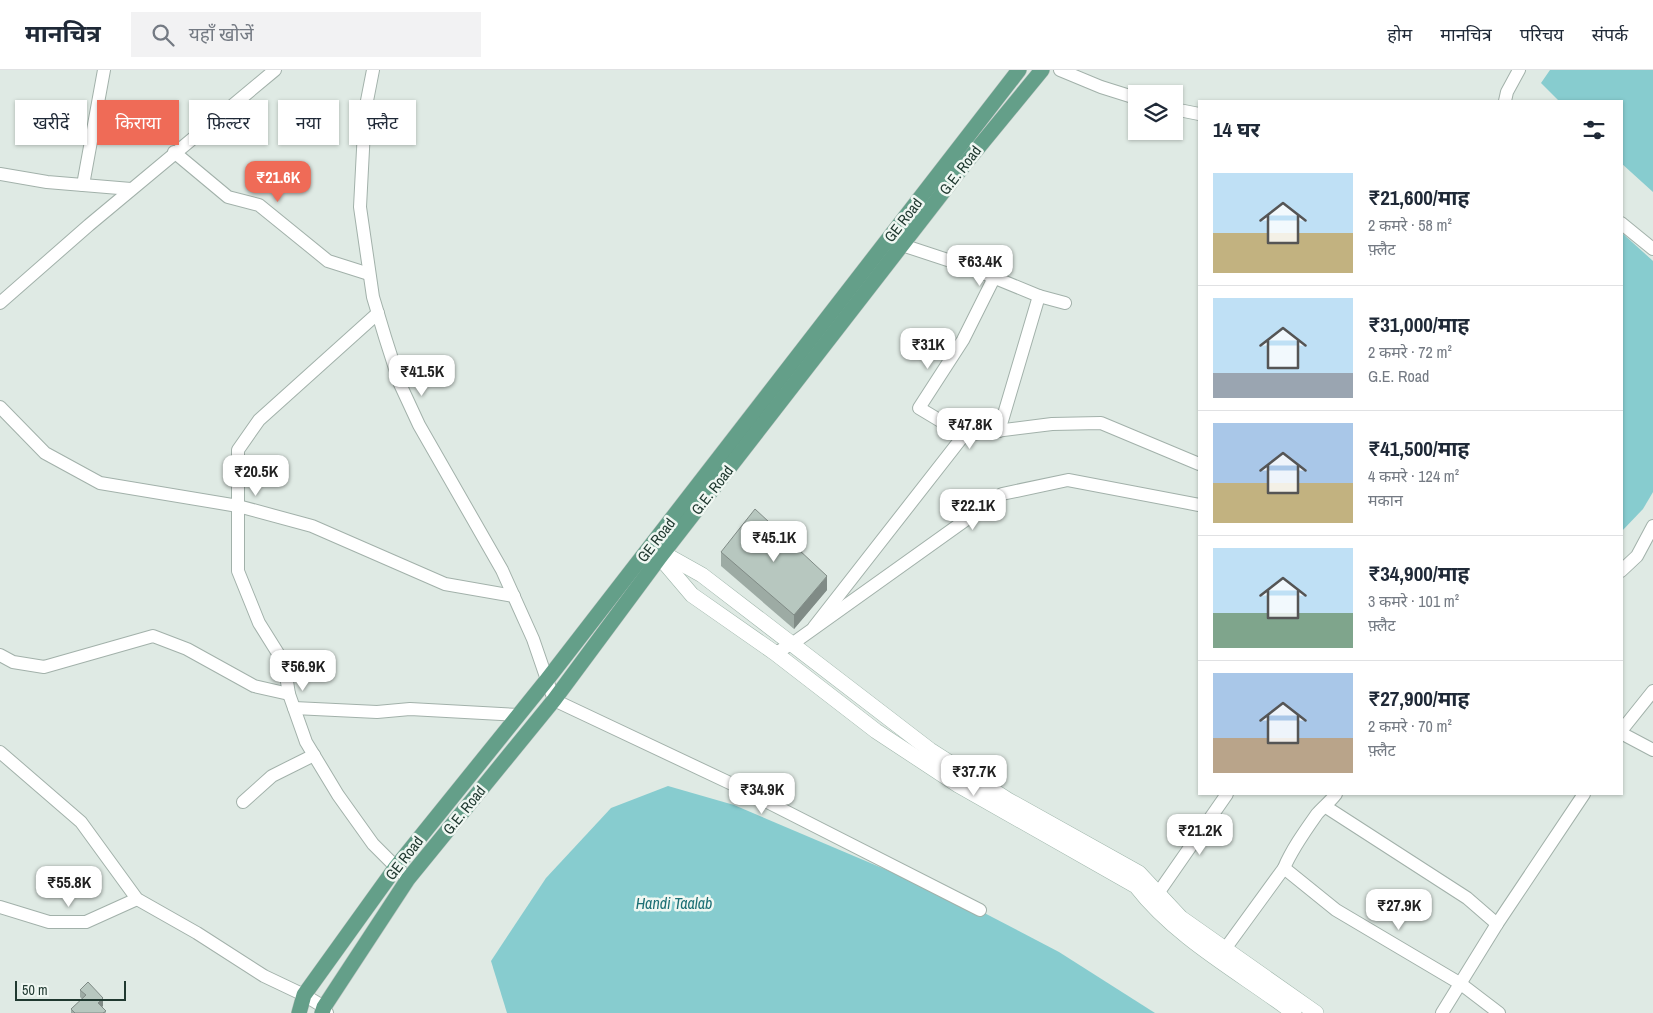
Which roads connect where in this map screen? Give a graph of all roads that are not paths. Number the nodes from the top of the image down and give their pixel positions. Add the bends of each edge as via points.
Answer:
1 (104, 70) edge
2 (274, 70) edge
3 (373, 70) edge
4 (1018, 70) edge
5 (1042, 70) edge
6 (1060, 70) edge
7 (1520, 70) edge
8 (1128, 95) edge
9 (1505, 100) edge
10 (1183, 111) edge
11 (1198, 114) edge
12 (174, 152) junction
13 (0, 174) edge
14 (83, 185) junction
15 (131, 189) junction
16 (1623, 225) edge
17 (902, 245) junction
18 (1653, 249) edge
19 (370, 274) junction
20 (994, 278) junction
21 (1039, 296) junction
22 (0, 303) edge
23 (1065, 303) dead end
24 (378, 313) junction
25 (0, 407) edge
26 (999, 431) junction
27 (964, 435) junction
28 (1198, 464) edge
29 (238, 506) junction
30 (1198, 506) edge
31 (1653, 526) edge
32 (658, 552) junction
33 (1623, 569) edge
34 (514, 596) junction
35 (814, 627) junction
36 (792, 644) junction
37 (775, 653) junction
38 (0, 656) edge
39 (546, 681) junction
40 (1653, 691) edge
41 (289, 694) junction
42 (554, 700) junction
43 (294, 708) junction
44 (519, 715) junction
45 (1623, 729) edge
46 (1623, 733) edge
47 (1653, 750) edge
48 (0, 752) edge
49 (314, 755) junction
50 (1226, 795) edge
51 (1335, 795) edge
52 (1583, 795) edge
53 (243, 802) dead end
54 (1326, 807) junction
55 (396, 867) junction
56 (1284, 868) junction
57 (408, 879) junction
58 (1154, 899) junction
59 (137, 900) junction
60 (0, 907) edge
61 (980, 910) dead end
62 (1497, 924) junction
63 (1225, 950) junction
64 (1461, 984) junction
65 (304, 995) junction
66 (322, 1012) edge
67 (299, 1013) edge
68 (1294, 1013) edge
69 (1316, 1013) edge
70 (1442, 1013) edge
71 (1499, 1013) edge

1 - 14 street
2 - 12 street
3 - 19 street via 365,111 360,207
4 - 32 main road, GE Road
5 - 17 main road, G.E. Road
6 - 8 street
7 - 9 street
10 - 11 street
12 - 15 street
12 - 19 street via 228,197 259,205 328,262
13 - 14 street
14 - 15 street
15 - 22 street
16 - 18 street
17 - 20 street
17 - 32 main road, G.E. Road
19 - 24 street
20 - 21 street
20 - 27 street via 963,340 919,408
21 - 23 street
21 - 26 street
24 - 29 street via 259,420 238,450
24 - 34 street via 400,384 419,425
25 - 29 street via 45,453 100,483
26 - 27 street
26 - 28 street via 1052,424 1101,423
27 - 35 street
29 - 34 street via 312,526 445,584
29 - 41 street via 238,571 259,623 284,663
30 - 35 street via 1068,480 1002,494
31 - 33 street via 1637,556
32 - 36 street via 702,575
32 - 37 street via 692,595
32 - 39 main road, GE Road
32 - 42 main road, G.E. Road
34 - 39 street via 534,639
35 - 36 street
36 - 37 street
36 - 58 street via 930,750 1008,800 1139,873
37 - 58 street via 876,731 958,785
38 - 41 street via 13,662 44,667 153,636 187,649 254,686
39 - 42 street
39 - 44 main road, GE Road
40 - 45 street
41 - 43 street
42 - 57 main road, G.E. Road
42 - 61 street via 732,784
43 - 44 street via 377,712 410,709
43 - 49 street
44 - 55 main road, GE Road
46 - 47 street
48 - 59 street via 81,822
49 - 53 street via 272,776
49 - 55 street via 373,844
50 - 58 street
51 - 54 street
52 - 62 street
54 - 56 street via 1319,812
54 - 62 street via 1467,898
55 - 57 street
55 - 65 main road, GE Road
56 - 63 street
56 - 64 street via 1336,910
57 - 66 main road, G.E. Road
58 - 63 street
58 - 68 street via 1193,941
59 - 60 street via 86,922 49,922
59 - 65 street via 264,976
62 - 64 street
63 - 69 street
64 - 70 street
64 - 71 street
65 - 66 street
65 - 67 main road, GE Road

